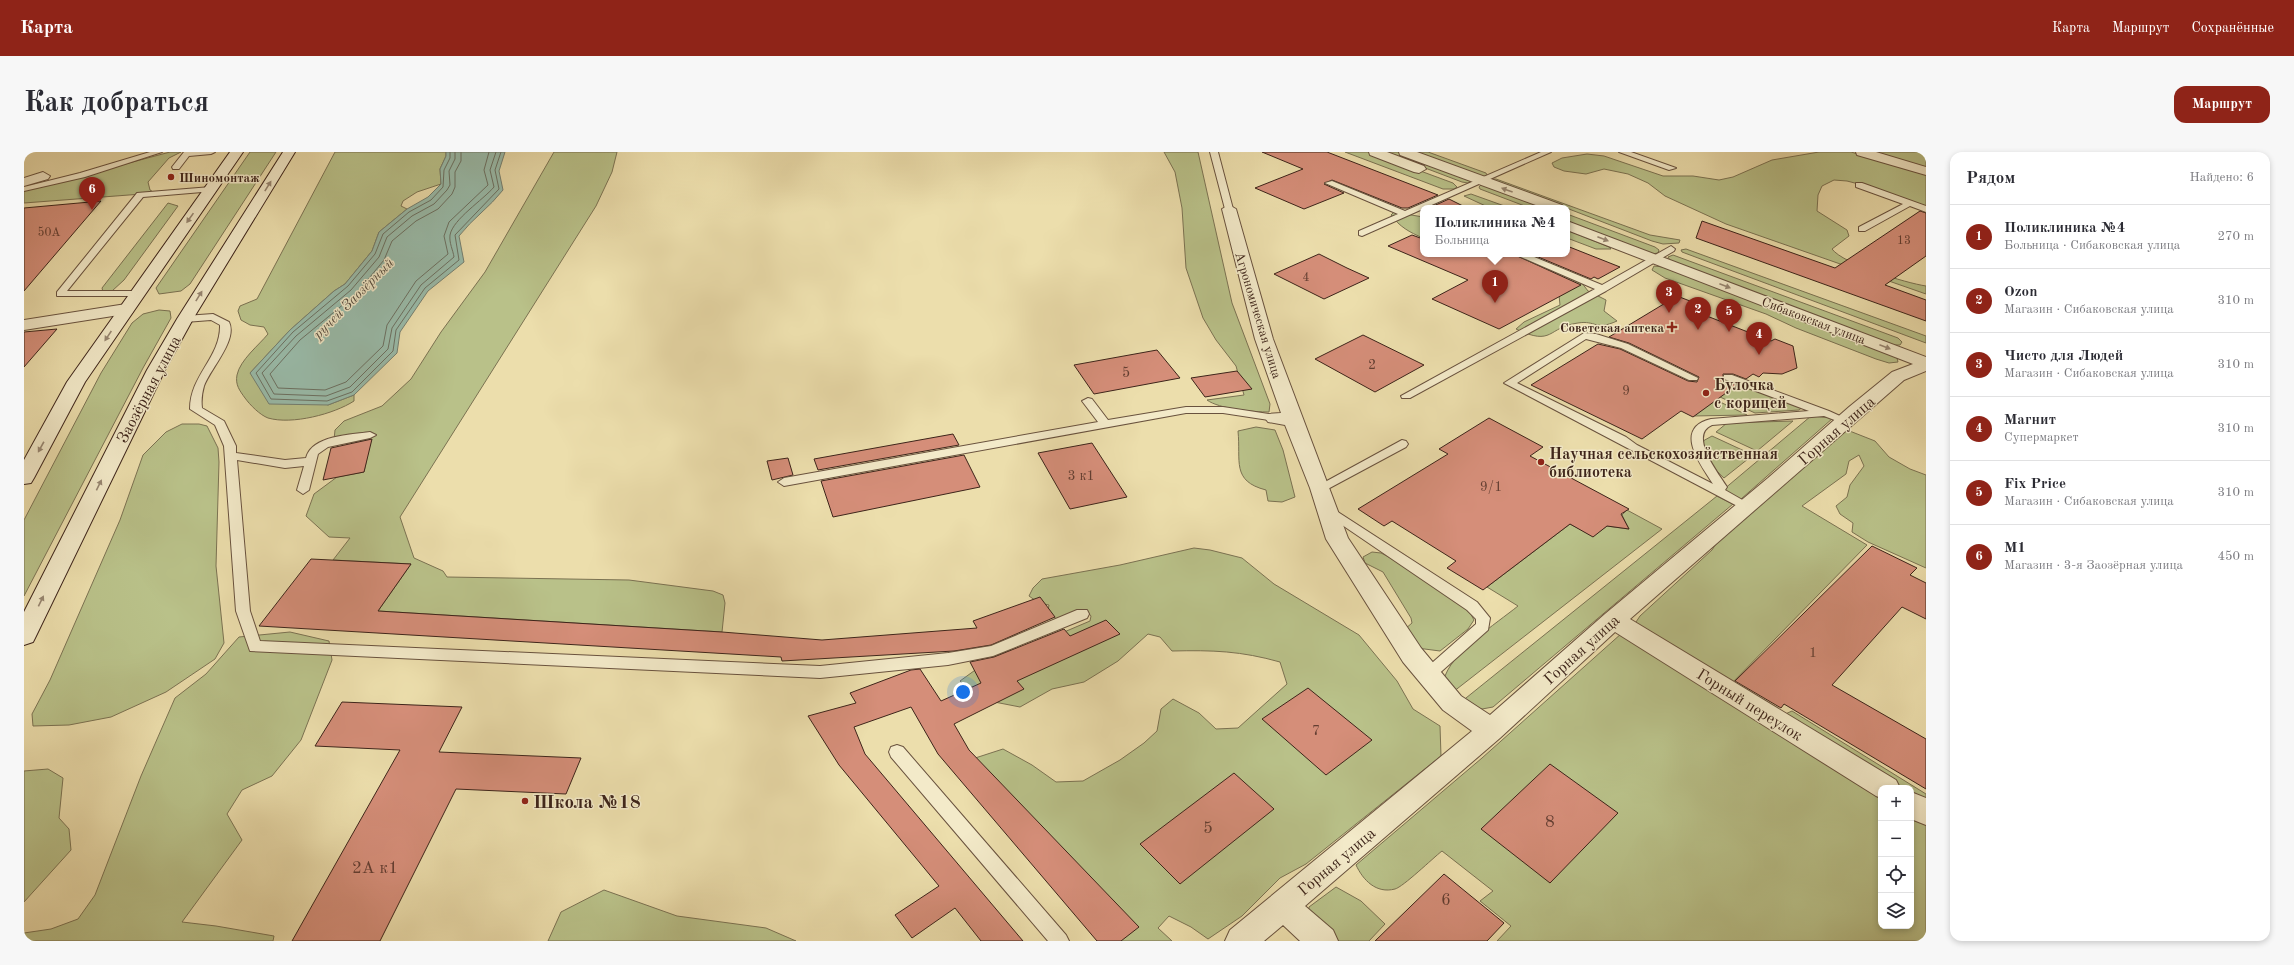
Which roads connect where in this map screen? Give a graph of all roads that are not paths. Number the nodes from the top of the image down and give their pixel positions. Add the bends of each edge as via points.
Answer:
1 (158, 152) edge
2 (211, 152) edge
3 (237, 152) edge
4 (289, 152) edge
5 (1214, 152) edge
6 (1375, 152) edge
7 (1405, 152) edge
8 (1521, 152) edge
9 (1547, 152) edge
10 (1623, 152) edge
11 (1644, 152) edge
12 (1862, 152) edge
13 (1635, 156) junction
14 (1535, 157) junction
15 (176, 167) dead end
16 (1672, 168) dead end
17 (1926, 171) edge
18 (43, 176) dead end
19 (1483, 181) junction
20 (24, 182) edge
21 (1329, 183) dead end
22 (1859, 185) dead end
23 (1469, 188) junction
24 (24, 189) edge
25 (211, 189) junction
26 (1910, 203) junction
27 (1426, 205) edge
28 (1514, 205) edge
29 (1549, 205) edge
30 (1420, 208) edge
31 (1229, 209) joint
32 (1926, 209) edge
33 (1409, 212) junction
34 (1570, 213) edge
35 (1420, 214) edge
36 (1570, 226) edge
37 (1862, 229) dead end
38 (1362, 233) dead end
39 (1671, 249) junction
40 (1526, 257) edge
41 (1655, 259) junction
42 (1603, 289) junction
43 (138, 294) junction
44 (126, 309) junction
45 (185, 319) junction
46 (24, 325) edge
47 (1926, 348) edge
48 (1926, 364) edge
49 (1728, 377) dead end
50 (1693, 378) dead end
51 (1406, 396) dead end
52 (1088, 401) dead end
53 (1835, 417) junction
54 (1284, 419) junction
55 (1104, 424) junction
56 (370, 435) dead end
57 (1402, 444) dead end
58 (232, 456) junction
59 (311, 461) junction
60 (24, 478) edge
61 (784, 482) dead end
62 (1721, 487) dead end
63 (1320, 488) junction
64 (302, 490) dead end
65 (1747, 506) junction
66 (1327, 509) junction
67 (1082, 614) dead end
68 (1613, 620) junction
69 (24, 636) edge
70 (1429, 674) junction
71 (1491, 730) junction
72 (897, 752) dead end
73 (1881, 785) edge
74 (1914, 806) edge
75 (1926, 813) edge
76 (1283, 905) junction
77 (1060, 941) edge
78 (1241, 941) edge
79 (1322, 941) edge

1 - 24 lane via 75,177
2 - 15 lane via 187,154
3 - 25 street
45 -> 4 street, Заозёрная улица
5 - 31 lane
6 - 23 street
7 - 19 street
8 - 14 lane
9 - 14 lane
10 - 13 lane
11 - 13 lane
12 - 17 street
13 - 16 lane
14 - 19 lane
18 - 20 street
19 - 23 lane
29 -> 19 street
21 - 33 lane
22 - 26 lane
23 - 27 lane
23 - 28 street
25 -> 43 street
25 - 43 lane via 140,195 60,294
26 - 32 lane
26 - 37 lane
30 - 33 lane
31 - 54 street, Агрономическая улица
33 - 35 lane
33 - 38 lane
34 - 39 street, Сибаковская улица
36 -> 41 street, Сибаковская улица
39 - 41 lane
39 - 47 street, Сибаковская улица
40 - 42 lane
41 - 42 lane
41 -> 48 street, Сибаковская улица
42 - 51 lane
43 - 44 street
44 - 46 street
44 -> 60 street via 76,382
45 - 58 lane via 213,317 225,324 226,330 215,356 197,386 194,399 196,409 220,423
69 -> 45 street, Заозёрная улица via 156,370
48 - 53 street, Горная улица via 1898,376
49 - 53 lane
50 - 65 lane via 1616,343 1594,336 1584,336 1509,383 1622,439 1633,448
52 - 55 lane
53 - 62 lane via 1711,422 1700,428 1697,434 1698,449
53 - 65 street, Горная улица
54 - 55 lane via 1223,410 1186,410
54 - 63 street, Агрономическая улица
55 - 61 lane
56 - 59 lane via 324,444 313,453
57 - 63 lane
58 - 59 lane via 285,464
58 - 67 lane via 243,611 255,647 268,645 820,672 948,659 993,651
59 - 64 lane
63 - 66 street, Агрономическая улица
65 - 68 street, Горная улица
66 - 70 street, Агрономическая улица via 1341,546 1396,633
66 - 70 lane via 1472,606 1483,618 1483,626
68 - 71 street, Горная улица
68 - 73 street, Горный переулок
70 - 71 street, Агрономическая улица via 1452,703
71 - 76 street, Горная улица
72 - 77 lane
74 - 75 street
76 - 78 street, Горная улица
76 - 79 street

